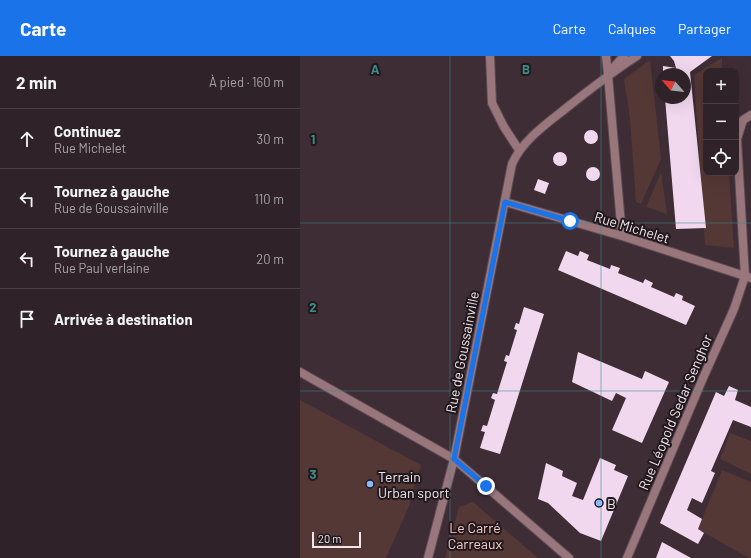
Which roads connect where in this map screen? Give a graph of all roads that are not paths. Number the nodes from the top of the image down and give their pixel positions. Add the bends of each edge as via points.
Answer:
1 (490, 56) edge
2 (606, 56) edge
3 (624, 56) edge
4 (637, 56) edge
5 (608, 75) junction
6 (751, 115) edge
7 (520, 150) junction
8 (505, 202) junction
9 (622, 236) junction
10 (748, 277) edge
11 (300, 372) edge
12 (454, 459) junction
13 (428, 558) edge
14 (569, 558) edge
15 (627, 558) edge

1 - 7 street via 492,103
2 - 5 street
3 - 5 street
4 - 5 street
5 - 7 street, Rue de Goussainville via 544,126
5 - 9 street
6 - 10 street via 743,120 737,139
7 - 8 street, Rue de Goussainville via 512,164
8 - 9 street, Rue Michelet
8 - 12 street, Rue de Goussainville
9 - 10 street, Rue Michelet
10 - 15 street, Rue Léopold Sedar Senghor
11 - 12 street
12 - 13 street, Rue de Goussainville
12 - 14 street

